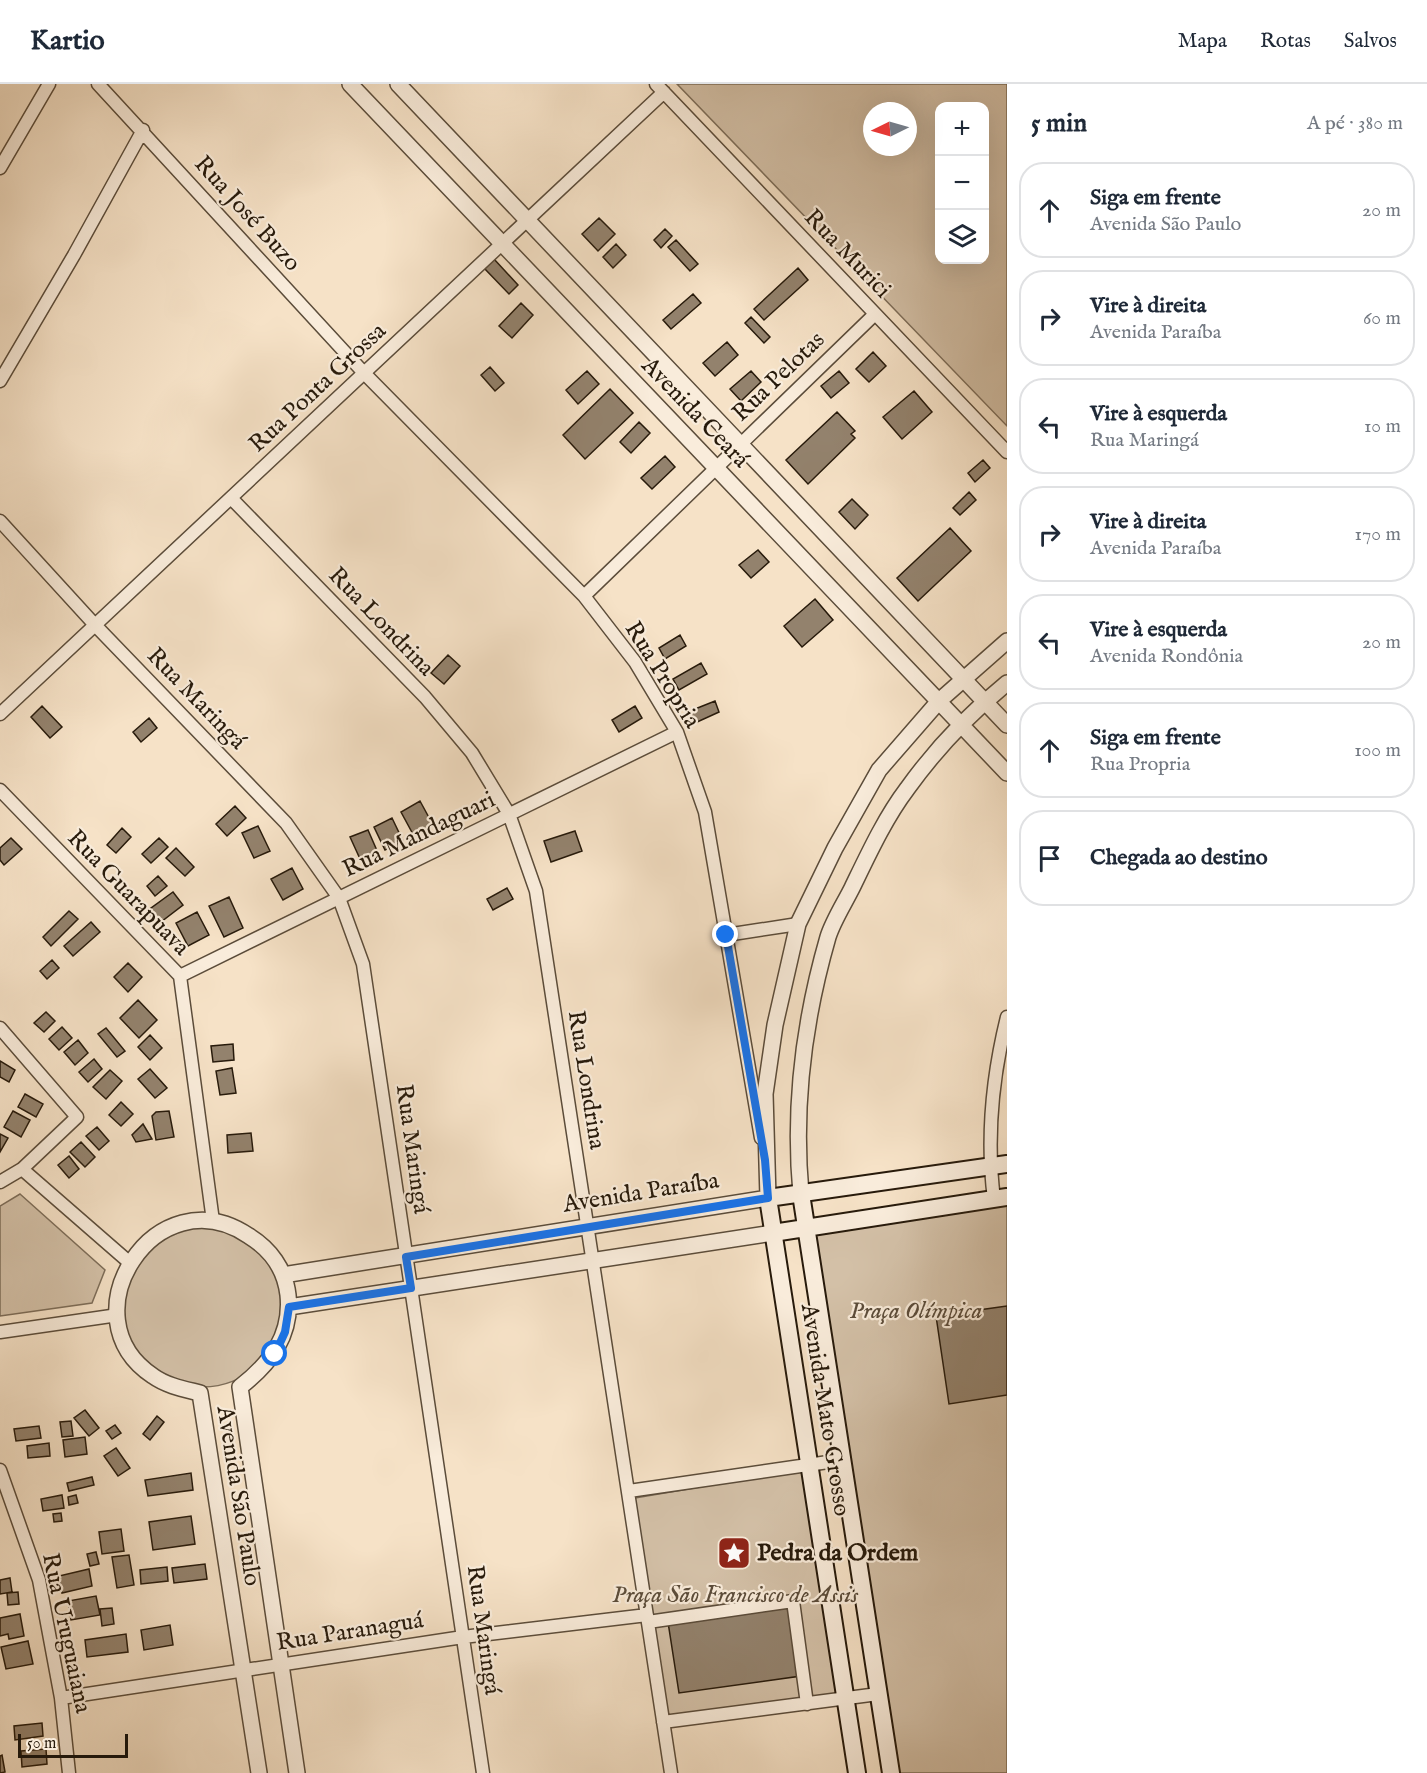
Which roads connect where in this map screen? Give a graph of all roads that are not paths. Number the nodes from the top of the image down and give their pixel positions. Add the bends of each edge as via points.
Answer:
1 (49, 84) edge
2 (98, 84) edge
3 (350, 84) edge
4 (398, 84) edge
5 (660, 88) edge
6 (143, 130) junction
7 (0, 168) edge
8 (527, 220) junction
9 (502, 243) junction
10 (875, 314) junction
11 (364, 373) junction
12 (0, 381) edge
13 (740, 444) junction
14 (1007, 452) edge
15 (716, 468) junction
16 (231, 498) junction
17 (0, 521) edge
18 (584, 596) junction
19 (95, 625) junction
20 (1007, 641) edge
21 (963, 679) junction
22 (1007, 683) edge
23 (939, 701) junction
24 (985, 702) junction
25 (0, 714) edge
26 (962, 725) junction
27 (1007, 725) edge
28 (676, 732) junction
29 (1007, 773) edge
30 (0, 790) edge
31 (508, 814) junction
32 (339, 898) junction
33 (798, 924) junction
34 (726, 935) junction
35 (180, 976) junction
36 (1007, 1017) edge
37 (0, 1028) edge
38 (765, 1160) junction
39 (999, 1165) edge
40 (21, 1169) junction
41 (0, 1182) edge
42 (801, 1194) junction
43 (768, 1198) junction
44 (1001, 1198) edge
45 (213, 1221) junction
46 (588, 1225) junction
47 (806, 1227) junction
48 (773, 1233) junction
49 (406, 1257) junction
50 (594, 1260) junction
51 (130, 1263) junction
52 (283, 1275) junction
53 (411, 1288) junction
54 (289, 1307) junction
55 (118, 1315) junction
56 (0, 1332) edge
57 (842, 1460) junction
58 (809, 1464) junction
59 (0, 1470) edge
60 (628, 1491) junction
61 (647, 1619) junction
62 (463, 1637) junction
63 (280, 1664) junction
64 (242, 1670) junction
65 (878, 1694) junction
66 (61, 1698) junction
67 (846, 1698) junction
68 (807, 1704) junction
69 (663, 1722) junction
70 (69, 1773) edge
71 (259, 1773) edge
72 (297, 1773) edge
73 (483, 1773) edge
74 (671, 1773) edge
75 (857, 1773) edge
76 (891, 1773) edge

1 - 7 street
2 - 6 street, Rua José Buzo
3 - 9 street, Avenida Ceará
4 - 8 street, Avenida Ceará
5 - 8 street, Rua Ponta Grossa
5 - 10 street, Rua Murici
6 - 11 street, Rua José Buzo
6 - 12 street
8 - 9 street, Rua Ponta Grossa
8 - 13 street, Avenida Ceará
9 - 11 street, Rua Ponta Grossa
9 - 15 street, Avenida Ceará
10 - 13 street, Rua Pelotas
10 - 14 street, Rua Murici
11 - 16 street, Rua Ponta Grossa
11 - 18 street, Rua Propria
13 - 15 street, Rua Pelotas
13 - 21 street, Avenida Ceará
15 - 18 street, Rua Pelotas
15 - 23 street, Avenida Ceará
16 - 19 street, Rua Ponta Grossa
16 - 31 street, Rua Londrina via 424,697 472,753
17 - 19 street, Rua Maringá
18 - 28 street, Rua Propria via 634,662
19 - 25 street, Rua Ponta Grossa
19 - 32 street, Rua Maringá via 286,823
20 - 21 street
21 - 23 street
21 - 24 street, Avenida Ceará
22 - 24 street
23 - 26 street, Avenida Ceará
23 - 33 street via 879,770
24 - 26 street
24 - 27 street, Avenida Ceará
26 - 29 street, Avenida Ceará
26 - 42 street via 906,789 829,936 798,1097
28 - 31 street, Rua Mandaguari
28 - 34 street, Rua Propria via 705,812
30 - 35 street, Rua Guarapuava
31 - 32 street, Rua Mandaguari
31 - 46 street, Rua Londrina via 536,891
32 - 35 street, Rua Mandaguari
32 - 49 street, Rua Maringá via 363,964
33 - 34 street
33 - 38 street via 775,1025 765,1094
34 - 38 street, Rua Propria
35 - 45 street, Rua Guarapuava
36 - 39 street via 990,1111
37 - 40 street via 77,1117
38 - 43 street
39 - 42 main road, Avenida Paraíba
39 - 44 street
40 - 41 street
40 - 51 street
42 - 43 main road, Avenida Paraíba
42 - 47 main road, Avenida Mato Grosso
43 - 46 street, Avenida Paraíba
43 - 48 main road, Avenida Mato Grosso
44 - 47 main road
45 - 51 street, Avenida São Paulo via 166,1229 142,1247
45 - 52 street, Avenida São Paulo via 238,1228 263,1245
46 - 49 street, Avenida Paraíba
46 - 50 street, Rua Londrina
47 - 48 main road
47 - 57 main road, Avenida Mato Grosso
48 - 50 street
48 - 58 main road, Avenida Mato Grosso
49 - 52 street, Avenida Paraíba
49 - 53 street, Rua Maringá
50 - 53 street
50 - 60 street, Rua Londrina
51 - 55 street, Avenida São Paulo via 120,1285
52 - 54 street, Avenida São Paulo
53 - 54 street
53 - 62 street, Rua Maringá
54 - 63 street, Avenida São Paulo via 285,1332 275,1354 240,1387
55 - 56 street
55 - 64 street, Avenida São Paulo via 126,1343 143,1368 168,1384 200,1393
57 - 58 street
57 - 65 main road, Avenida Mato Grosso
58 - 60 street
58 - 67 main road, Avenida Mato Grosso
59 - 66 street, Rua Uruguaiana via 39,1580
60 - 61 street, Rua Londrina
61 - 62 street, Rua Paranaguá
61 - 68 street, Rua Paranaguá via 793,1601
61 - 69 street, Rua Londrina
62 - 63 street, Rua Paranaguá
62 - 73 street, Rua Maringá
63 - 64 street, Rua Paranaguá
63 - 72 street, Avenida São Paulo
64 - 66 street, Rua Paranaguá
64 - 71 street, Avenida São Paulo
65 - 67 street
65 - 76 main road, Avenida Mato Grosso
66 - 70 street, Rua Uruguaiana
67 - 68 street
67 - 75 main road, Avenida Mato Grosso
68 - 69 street
69 - 74 street, Rua Londrina

